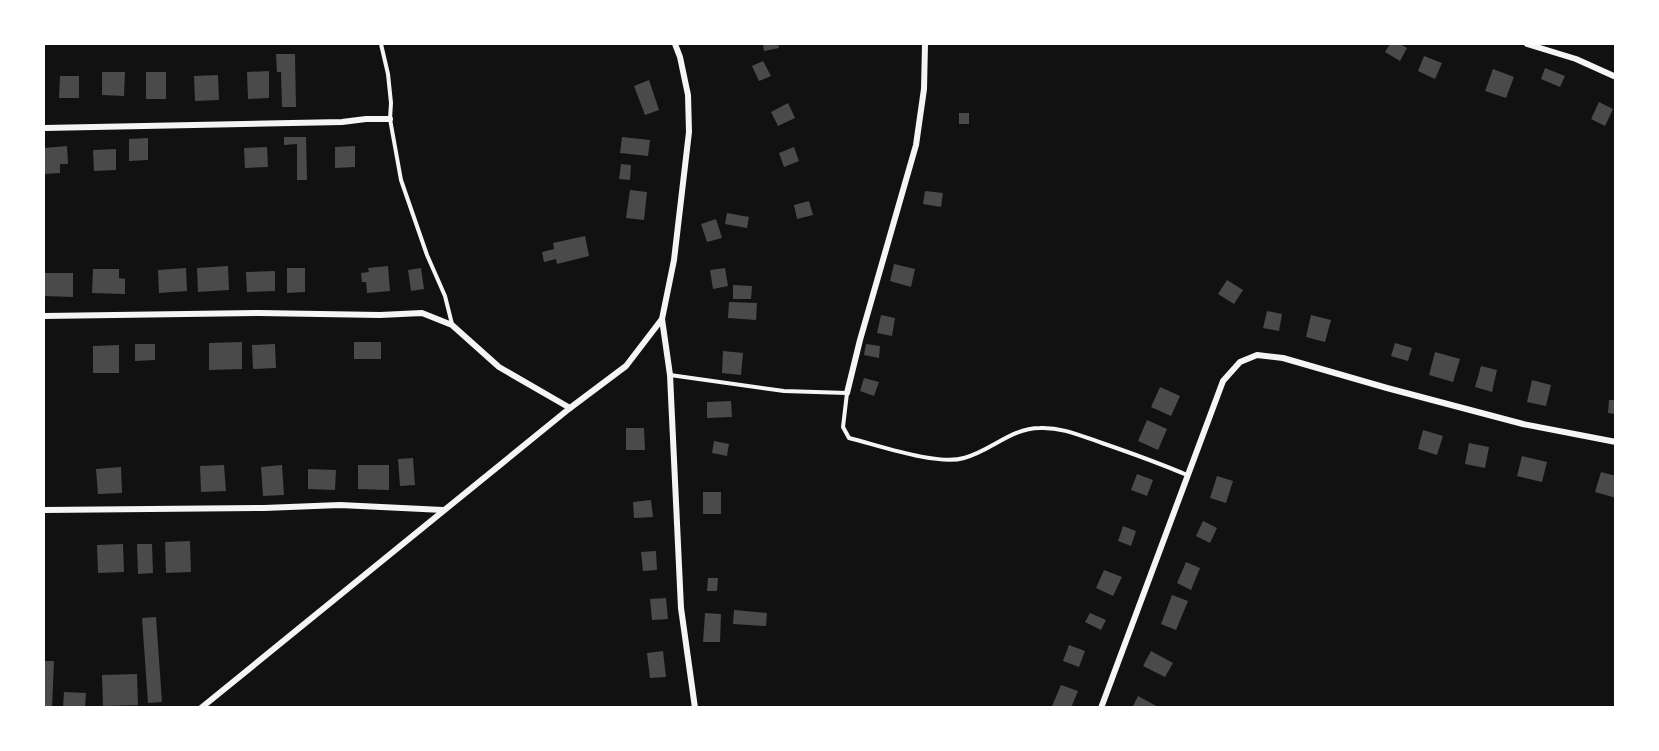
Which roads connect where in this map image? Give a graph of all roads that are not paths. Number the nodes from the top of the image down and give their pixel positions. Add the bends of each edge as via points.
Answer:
1 (381, 44) edge
2 (675, 44) edge
3 (925, 44) edge
4 (1527, 44) edge
5 (1616, 77) edge
6 (390, 119) junction
7 (44, 128) edge
8 (44, 316) edge
9 (662, 319) junction
10 (452, 325) junction
11 (670, 375) junction
12 (848, 393) junction
13 (570, 408) junction
14 (1616, 442) edge
15 (1187, 476) junction
16 (44, 510) edge
17 (444, 510) junction
18 (1101, 707) edge
19 (201, 708) edge
20 (695, 708) edge

1 - 6 lane via 388,74
2 - 9 street via 688,95 689,132 674,260
3 - 12 street via 916,145
4 - 5 street
6 - 7 street
6 - 10 lane via 401,180 445,296
8 - 10 street via 422,313
9 - 11 street
9 - 13 street via 626,366
10 - 13 street via 499,368
11 - 12 lane via 784,392
11 - 20 street via 681,608
12 - 15 lane via 843,427 849,438 934,459 964,458 1019,431 1062,429
13 - 17 street
14 - 15 street via 1523,424 1283,358 1257,355 1240,363 1223,381
15 - 18 street
16 - 17 street via 340,505
17 - 19 street

